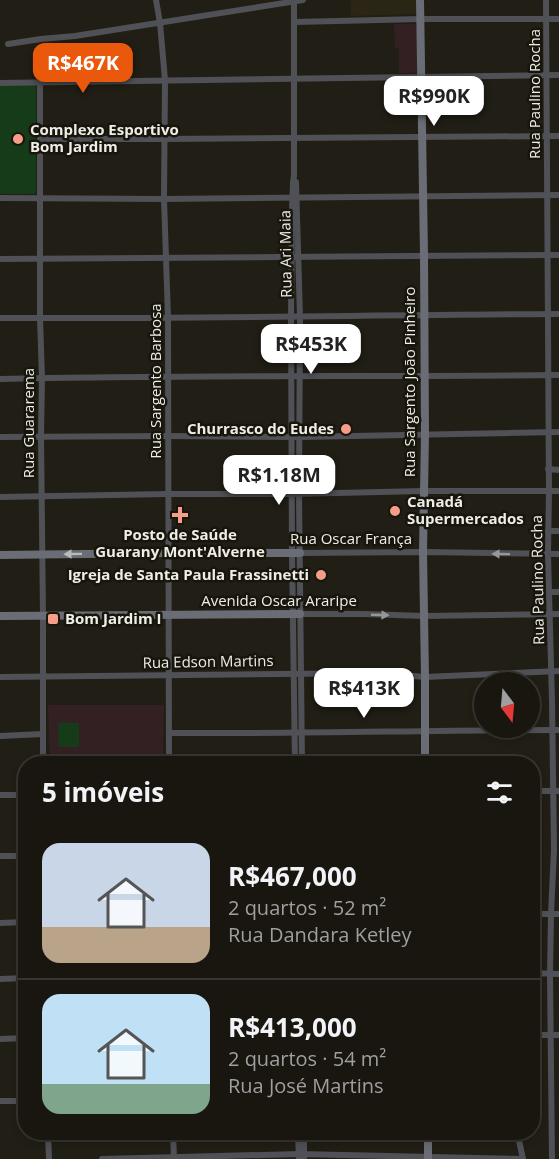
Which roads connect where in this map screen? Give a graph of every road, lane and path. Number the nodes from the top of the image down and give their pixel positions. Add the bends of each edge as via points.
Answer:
1 (156, 0) edge
2 (303, 0) edge
3 (420, 0) edge
4 (546, 0) edge
5 (294, 1) edge
6 (559, 18) edge
7 (420, 19) junction
8 (547, 19) junction
9 (294, 22) junction
10 (160, 23) junction
11 (8, 44) dead end
12 (547, 75) junction
13 (559, 75) edge
14 (422, 77) junction
15 (165, 80) junction
16 (294, 80) junction
17 (40, 82) junction
18 (0, 83) edge
19 (421, 136) junction
20 (547, 136) junction
21 (559, 136) edge
22 (294, 138) junction
23 (40, 139) junction
24 (165, 140) junction
25 (548, 195) junction
26 (559, 195) edge
27 (422, 196) junction
28 (0, 198) edge
29 (295, 198) junction
30 (40, 199) junction
31 (164, 199) junction
32 (424, 255) junction
33 (548, 255) junction
34 (559, 255) edge
35 (295, 257) junction
36 (166, 258) junction
37 (0, 259) edge
38 (41, 259) junction
39 (548, 314) junction
40 (559, 314) edge
41 (424, 315) junction
42 (168, 317) junction
43 (291, 317) junction
44 (300, 317) junction
45 (0, 318) edge
46 (40, 318) junction
47 (424, 375) junction
48 (548, 375) junction
49 (559, 375) edge
50 (167, 376) junction
51 (296, 377) junction
52 (42, 378) junction
53 (0, 379) edge
54 (549, 432) junction
55 (559, 432) edge
56 (424, 434) junction
57 (41, 436) junction
58 (168, 436) junction
59 (292, 436) junction
60 (0, 437) edge
61 (300, 437) junction
62 (548, 469) junction
63 (559, 470) edge
64 (549, 491) junction
65 (559, 491) edge
66 (424, 492) junction
67 (168, 494) junction
68 (296, 494) junction
69 (0, 496) edge
70 (42, 497) junction
71 (548, 531) junction
72 (559, 531) edge
73 (423, 552) junction
74 (169, 553) junction
75 (296, 554) junction
76 (548, 554) junction
77 (559, 554) edge
78 (0, 555) edge
79 (42, 555) junction
80 (549, 592) junction
81 (559, 592) edge
82 (297, 614) junction
83 (549, 614) junction
84 (559, 614) edge
85 (168, 615) junction
86 (0, 616) edge
87 (44, 616) junction
88 (424, 616) junction
89 (559, 671) edge
90 (551, 672) junction
91 (297, 673) junction
92 (170, 675) junction
93 (44, 676) junction
94 (0, 677) edge
95 (425, 677) junction
96 (555, 701) edge
97 (556, 730) edge
98 (425, 731) junction
99 (298, 732) junction
100 (169, 733) junction
101 (43, 734) junction
102 (0, 736) edge
103 (43, 756) edge
104 (169, 756) edge
105 (296, 756) edge
106 (301, 756) edge
107 (424, 756) edge
108 (556, 790) edge
109 (540, 791) edge
110 (0, 795) edge
111 (18, 795) edge
112 (556, 850) edge
113 (0, 856) edge
114 (18, 856) edge
115 (540, 914) edge
116 (551, 914) junction
117 (559, 914) edge
118 (18, 922) edge
119 (0, 923) edge
120 (540, 974) edge
121 (550, 974) junction
122 (559, 974) edge
123 (18, 978) edge
124 (0, 979) edge
125 (555, 1035) edge
126 (18, 1038) edge
127 (0, 1039) edge
128 (555, 1099) edge
129 (0, 1101) edge
130 (18, 1101) edge
131 (48, 1140) edge
132 (173, 1140) edge
133 (299, 1140) edge
134 (303, 1140) edge
135 (428, 1140) edge
136 (519, 1140) edge
137 (302, 1157) edge
138 (174, 1158) edge
139 (428, 1158) edge
140 (49, 1159) edge
141 (102, 1159) edge
142 (523, 1159) edge
143 (556, 1159) edge

1 - 10 street, Rua Sargento Barbosa
2 - 5 street
3 - 7 street, Rua Sargento João Pinheiro
4 - 8 street, Rua Paulino Rocha
5 - 9 street, Rua Ari Maia
5 - 10 street
6 - 8 street
7 - 8 street
7 - 9 street
7 - 14 street, Rua Sargento João Pinheiro
8 - 12 street, Rua Paulino Rocha
9 - 16 street, Rua Ari Maia
10 - 11 street
10 - 15 street, Rua Sargento Barbosa
12 - 13 street
12 - 14 street
12 - 20 street, Rua Paulino Rocha
14 - 16 street
14 - 19 street, Rua Sargento João Pinheiro
15 - 16 street
15 - 17 street
15 - 24 street, Rua Sargento Barbosa
16 - 22 street, Rua Ari Maia
17 - 18 street
17 - 23 street, Rua Guararema
19 - 20 street
19 - 22 street
19 - 27 street, Rua Sargento João Pinheiro
20 - 21 street
20 - 25 street, Rua Paulino Rocha
22 - 24 street
22 - 29 street, Rua Ari Maia
23 - 24 street
23 - 30 street, Rua Guararema
24 - 31 street, Rua Sargento Barbosa
25 - 26 street
25 - 27 street
25 - 33 street, Rua Paulino Rocha
27 - 29 street
27 - 32 street, Rua Sargento João Pinheiro
28 - 30 street
29 - 31 street
29 - 35 street, Rua Ari Maia
30 - 31 street
30 - 38 street, Rua Guararema
31 - 36 street, Rua Sargento Barbosa
32 - 33 street
32 - 35 street
32 - 41 street, Rua Sargento João Pinheiro
33 - 34 street
33 - 39 street, Rua Paulino Rocha
35 - 36 street
35 - 43 street, Rua Ari Maia
35 - 44 street, Rua Ari Maia
36 - 38 street
36 - 42 street, Rua Sargento Barbosa
37 - 38 street
38 - 46 street, Rua Guararema
39 - 40 street
39 - 41 street
39 - 48 street, Rua Paulino Rocha
41 - 44 street
41 - 47 street, Rua Sargento João Pinheiro
42 - 43 street
42 - 46 street
42 - 50 street, Rua Sargento Barbosa
43 - 44 street
43 - 51 street, Rua Ari Maia
44 - 51 street, Rua Ari Maia
45 - 46 street
46 - 52 street, Rua Guararema
47 - 48 street
47 - 51 street
47 - 56 street, Rua Sargento João Pinheiro
48 - 49 street
48 - 54 street, Rua Paulino Rocha
50 - 51 street
50 - 52 street
50 - 58 street, Rua Sargento Barbosa
51 - 59 street, Rua Ari Maia
51 - 61 street, Rua Ari Maia
52 - 53 street
52 - 57 street, Rua Guararema
54 - 55 street
54 - 56 street
54 - 62 street, Rua Paulino Rocha
56 - 61 street
56 - 66 street, Rua Sargento João Pinheiro
57 - 58 street
57 - 60 street
57 - 70 street, Rua Guararema
58 - 59 street
58 - 67 street, Rua Sargento Barbosa
59 - 61 street
59 - 68 street, Rua Ari Maia
61 - 68 street, Rua Ari Maia
62 - 63 street
62 - 64 street, Rua Paulino Rocha
64 - 65 street
64 - 66 street
64 - 71 street, Rua Paulino Rocha
66 - 68 street
66 - 73 street, Rua Sargento João Pinheiro
67 - 68 street
67 - 70 street
67 - 74 street, Rua Sargento Barbosa
68 - 75 street, Rua Ari Maia
69 - 70 street
70 - 79 street, Rua Guararema
71 - 72 street
71 - 76 street, Rua Paulino Rocha
73 - 75 street, Rua Oscar França
76 -> 73 street, Rua Oscar França
73 - 88 street, Rua Sargento João Pinheiro
74 - 75 street, Rua Oscar França
74 -> 79 street, Rua Oscar França
74 - 85 street, Rua Sargento Barbosa
75 - 82 street, Rua Ari Maia
76 - 77 street, Rua Oscar França
76 - 80 street, Rua Paulino Rocha
78 - 79 street, Rua Oscar França
79 - 87 street, Rua Guararema
80 - 81 street
80 - 83 street, Rua Paulino Rocha
82 - 85 street, Avenida Oscar Araripe
82 -> 88 street, Avenida Oscar Araripe
82 - 91 street, Rua Ari Maia
83 - 84 street, Avenida Oscar Araripe
83 - 88 street, Avenida Oscar Araripe
83 - 90 street, Rua Paulino Rocha
85 - 87 street, Avenida Oscar Araripe
85 - 92 street, Rua Sargento Barbosa
86 - 87 street, Avenida Oscar Araripe
87 - 93 street, Rua Guararema
88 - 95 street, Rua Sargento João Pinheiro
89 - 90 street, Rua Edson Martins
90 - 95 street, Rua Edson Martins
90 - 96 street, Rua Paulino Rocha
91 - 92 street, Rua Edson Martins
91 - 95 street, Rua Edson Martins
91 - 99 street, Rua Ari Maia
92 - 93 street, Rua Edson Martins
92 - 100 street, Rua Sargento Barbosa
93 - 94 street, Rua Edson Martins
93 - 101 street, Rua Guararema
95 - 98 street, Rua Sargento João Pinheiro
96 - 97 street, Rua Paulino Rocha
97 - 98 street
97 - 108 street, Rua Paulino Rocha
98 - 99 street
98 - 107 street, Rua Sargento João Pinheiro
99 - 100 street
99 - 105 street, Rua Ari Maia
99 - 106 street, Rua Ari Maia
100 - 104 street, Rua Sargento Barbosa
101 - 102 street
101 - 103 street, Rua Guararema
108 - 109 street
108 - 112 street, Rua Paulino Rocha
110 - 111 street
112 - 116 street, Rua Paulino Rocha
113 - 114 street
115 - 116 street
116 - 117 street
116 - 121 street, Rua Paulino Rocha
118 - 119 street
120 - 121 street
121 - 122 street
121 - 125 street, Rua Paulino Rocha
123 - 124 street
125 - 128 street, Rua Paulino Rocha
126 - 127 street
128 - 143 street, Rua Paulino Rocha
129 - 130 street
131 - 140 street
132 - 138 street
133 - 137 street
134 - 137 street
135 - 139 street
136 - 142 street
137 - 138 street
137 - 139 street
138 - 141 street
139 - 142 street

